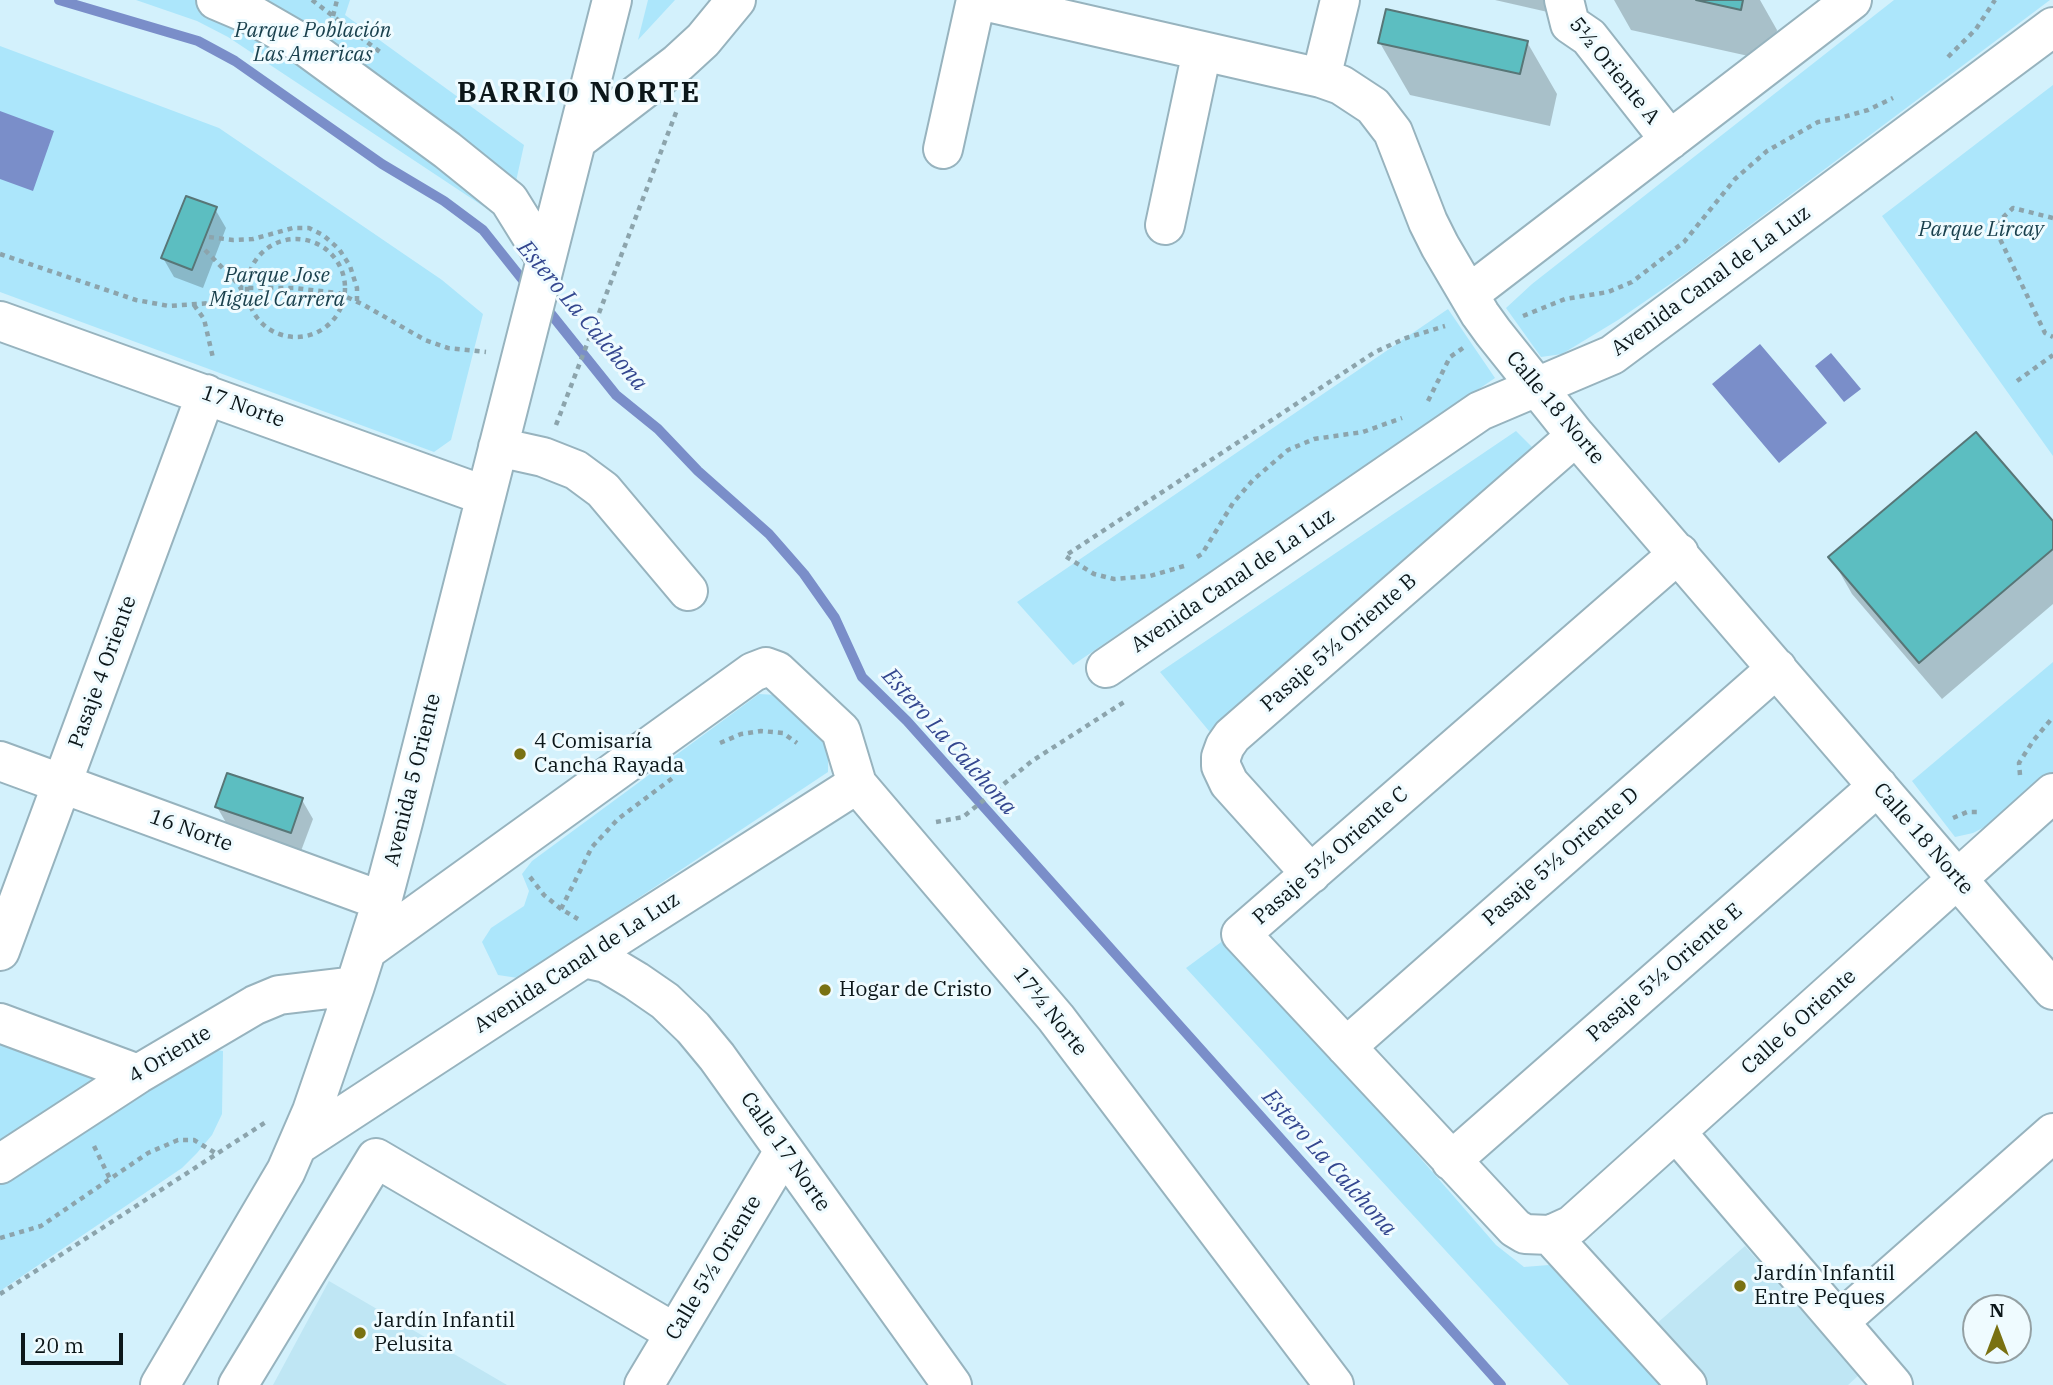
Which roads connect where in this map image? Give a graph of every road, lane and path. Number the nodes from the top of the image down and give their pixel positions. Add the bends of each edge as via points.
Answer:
1 (216, 0) edge
2 (337, 0) edge
3 (612, 0) edge
4 (736, 0) edge
5 (978, 0) edge
6 (1340, 0) edge
7 (1564, 0) edge
8 (1852, 0) edge
9 (1995, 0) edge
10 (333, 16) dead end
11 (2053, 27) edge
12 (1202, 51) junction
13 (1941, 64) dead end
14 (1321, 78) junction
15 (1903, 91) dead end
16 (679, 104) dead end
17 (1670, 140) junction
18 (576, 141) junction
19 (943, 149) dead end
20 (2053, 218) edge
21 (1165, 225) dead end
22 (209, 237) dead end
23 (205, 250) dead end
24 (0, 254) edge
25 (545, 258) junction
26 (245, 288) junction
27 (1469, 294) junction
28 (345, 296) junction
29 (357, 302) junction
30 (194, 304) junction
31 (0, 321) edge
32 (1493, 332) junction
33 (2053, 337) edge
34 (2053, 355) edge
35 (519, 363) junction
36 (2017, 381) dead end
37 (1536, 388) junction
38 (206, 394) junction
39 (563, 405) dead end
40 (1423, 410) dead end
41 (1412, 414) dead end
42 (1576, 436) junction
43 (498, 447) junction
44 (485, 496) junction
45 (1679, 553) junction
46 (1065, 556) dead end
47 (688, 592) dead end
48 (1106, 668) joint
49 (1777, 668) junction
50 (2053, 717) edge
51 (800, 745) dead end
52 (712, 746) dead end
53 (0, 761) edge
54 (676, 775) dead end
55 (62, 784) junction
56 (857, 784) junction
57 (1878, 786) junction
58 (2039, 790) edge
59 (963, 817) dead end
60 (509, 848) junction
61 (1311, 874) junction
62 (1957, 879) junction
63 (382, 901) junction
64 (561, 909) junction
65 (618, 936) junction
66 (367, 950) junction
67 (0, 951) edge
68 (584, 958) junction
69 (355, 986) junction
70 (2053, 990) edge
71 (0, 1023) edge
72 (1346, 1047) junction
73 (138, 1074) junction
74 (285, 1132) junction
75 (1675, 1132) junction
76 (2053, 1133) edge
77 (784, 1151) junction
78 (216, 1154) junction
79 (1451, 1161) junction
80 (0, 1164) edge
81 (1544, 1235) junction
82 (0, 1238) edge
83 (0, 1294) edge
84 (1839, 1322) junction
85 (675, 1333) junction
86 (932, 1376) edge
87 (160, 1385) edge
88 (239, 1385) edge
89 (644, 1385) edge
90 (1334, 1385) edge
91 (1687, 1385) edge
92 (1893, 1385) edge

1 - 25 street via 301,43 457,158 509,200
2 - 10 path
3 - 18 street, Avenida 5 Oriente
4 - 18 street via 678,63
5 - 12 street, Calle 18 Norte
5 - 19 street
6 - 14 street
7 - 17 street, 5½ Oriente A via 1570,24 1589,37
8 - 17 street
9 - 13 path via 1976,29
11 - 37 street, Avenida Canal de La Luz via 1612,355
12 - 14 street, Calle 18 Norte
12 - 21 street
14 - 27 street, Calle 18 Norte via 1360,95 1384,118 1428,222
15 - 32 path via 1868,110 1818,122 1767,151 1735,179 1684,242 1632,282 1533,310
16 - 39 path
17 - 27 street
18 - 25 street, Avenida 5 Oriente
20 - 33 path via 2013,208 1997,223 2000,239 2039,321
22 - 29 path via 253,239 309,228 339,249 358,288
23 - 26 path
24 - 30 path via 136,300 169,306
25 - 35 street, Avenida 5 Oriente
26 - 28 path via 294,288
26 - 28 path via 253,313 263,325 291,337 324,330 336,318
26 - 28 path via 251,267 261,254 281,242 304,239 333,255 342,270
26 - 30 path via 211,303
27 - 32 street, Calle 18 Norte
28 - 29 path
29 - 35 path via 425,340
30 - 38 path via 204,319 213,351
31 - 38 street, 17 Norte
32 - 37 street, Calle 18 Norte
32 - 40 path via 1450,356
34 - 36 path
35 - 43 street, Avenida 5 Oriente
37 - 42 street, Calle 18 Norte
37 - 48 street, Avenida Canal de La Luz via 1480,411
38 - 44 street, 17 Norte
38 - 55 street, Pasaje 4 Oriente
41 - 46 path via 1363,432 1314,439 1289,450 1253,480 1202,554 1182,568 1114,579
42 - 45 street, Calle 18 Norte
42 - 61 street, Pasaje 5½ Oriente B via 1225,746 1221,757 1229,783
43 - 44 street, Avenida 5 Oriente
43 - 47 street via 576,470 603,490
44 - 63 street, Avenida 5 Oriente
45 - 49 street, Calle 18 Norte
45 - 61 street, Pasaje 5½ Oriente C
48 - 59 path via 1127,700 1032,761
49 - 57 street, Calle 18 Norte
49 - 72 street, Pasaje 5½ Oriente D
50 - 58 path via 2019,763 2019,774
51 - 52 path via 783,733 761,731
53 - 55 street, 16 Norte
54 - 64 path via 618,819 592,847
55 - 63 street, 16 Norte
55 - 67 street, Pasaje 4 Oriente
56 - 60 street, 17½ Norte via 841,730 777,671 766,667
56 - 65 street, Avenida Canal de La Luz
56 - 90 street, 17½ Norte via 1056,1018
57 - 62 street, Calle 18 Norte
57 - 79 street, Pasaje 5½ Oriente E
58 - 62 street, Calle 6 Oriente
60 - 64 path via 544,895
60 - 66 street
61 - 72 street, Pasaje 5½ Oriente C via 1241,934
62 - 70 street, Calle 18 Norte
62 - 75 street, Calle 6 Oriente
63 - 66 street, Avenida 5 Oriente
64 - 65 path
65 - 68 street, Avenida Canal de La Luz
66 - 69 street, Avenida 5 Oriente
68 - 74 street, Avenida Canal de La Luz
68 - 77 street, Calle 17 Norte via 606,963 636,981 693,1028
69 - 73 street, 4 Oriente via 279,995
69 - 74 street, Avenida 5 Oriente
71 - 73 street
72 - 79 street, Pasaje 5½ Oriente C
73 - 80 street, 4 Oriente
74 - 78 path
74 - 87 street, Avenida 5 Oriente via 272,1197
75 - 81 street, Calle 6 Oriente via 1572,1224
75 - 84 street
76 - 84 street
77 - 85 street, Calle 5½ Oriente
77 - 86 street, Calle 17 Norte
78 - 82 path via 194,1140 178,1140 148,1153 41,1226
78 - 83 path
79 - 81 street, Pasaje 5½ Oriente C via 1515,1228
81 - 91 street, Pasaje 5½ Oriente C
84 - 92 street
85 - 88 street via 376,1158
85 - 89 street, Calle 5½ Oriente

